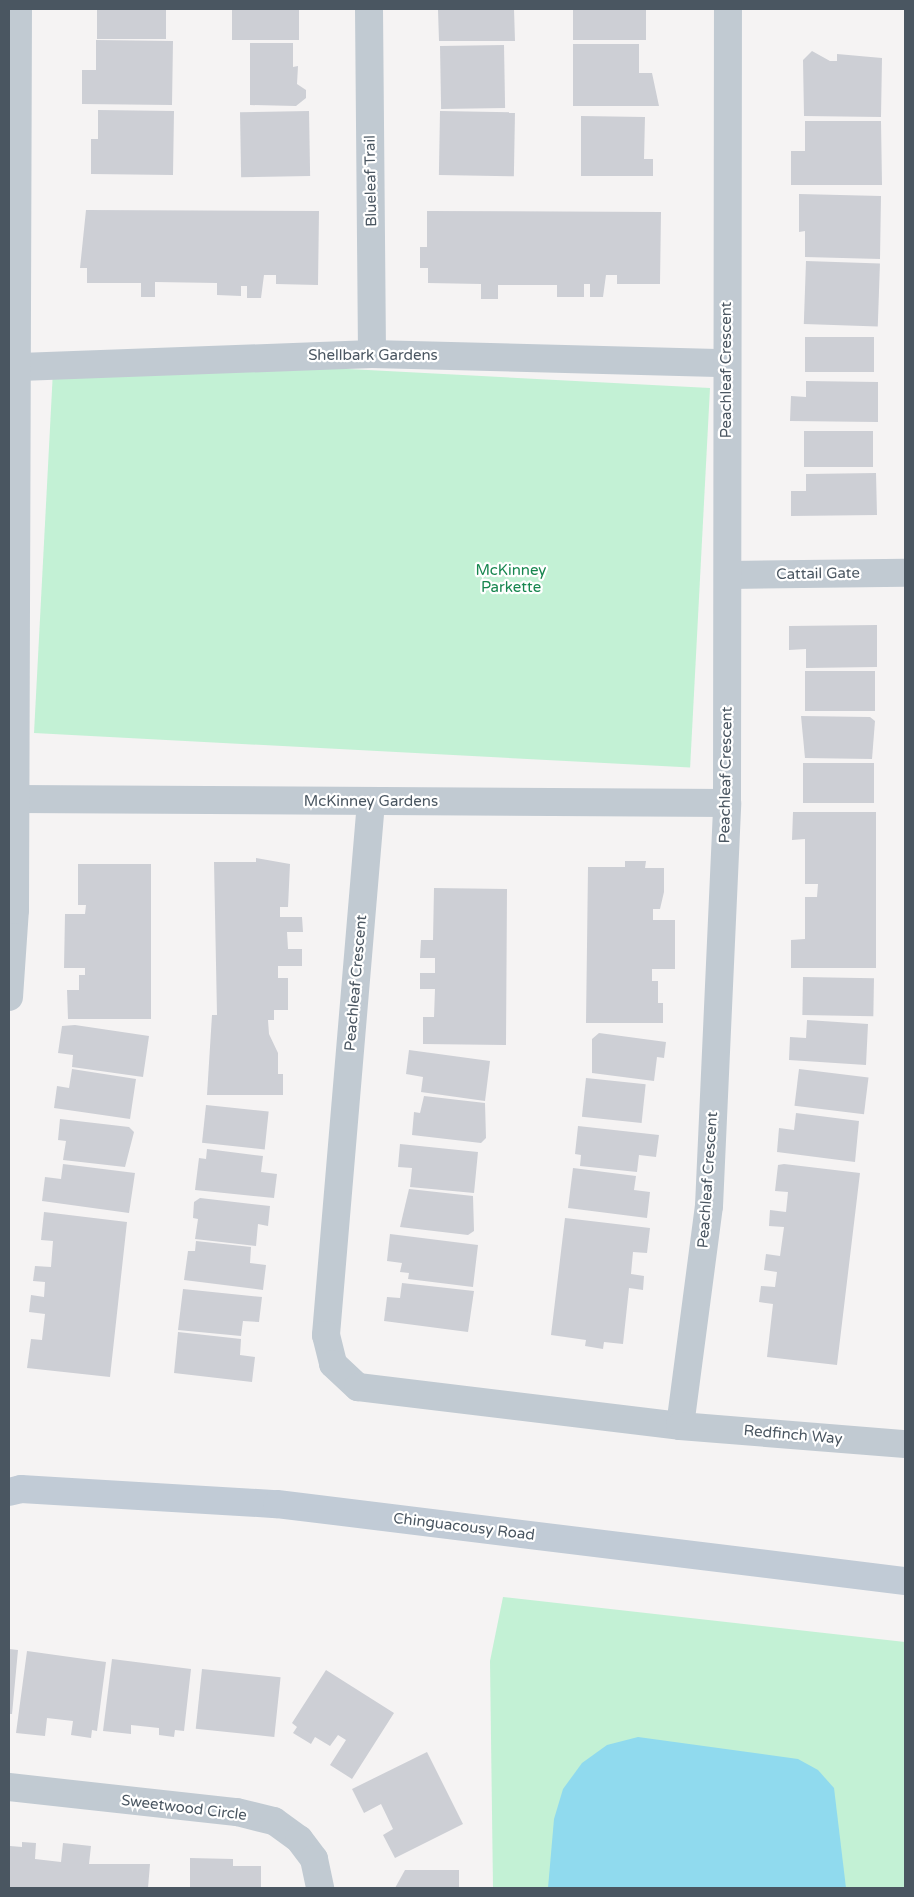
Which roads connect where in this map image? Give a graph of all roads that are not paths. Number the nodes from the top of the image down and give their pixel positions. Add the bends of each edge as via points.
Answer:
1 (18, 9) edge
2 (369, 9) edge
3 (728, 9) edge
4 (372, 354) junction
5 (727, 363) junction
6 (20, 367) junction
7 (13, 572) edge
8 (905, 573) edge
9 (730, 576) junction
10 (16, 798) junction
11 (371, 802) junction
12 (727, 803) junction
13 (9, 998) edge
14 (680, 1426) junction
15 (905, 1444) edge
16 (13, 1487) edge
17 (905, 1581) edge
18 (9, 1787) edge
19 (320, 1888) edge

1 - 6 street
2 - 4 street, Blueleaf Trail
3 - 5 street, Peachleaf Crescent
4 - 5 street, Shellbark Gardens
4 - 6 street, Shellbark Gardens
5 - 9 street, Peachleaf Crescent
6 - 7 street
7 - 10 street
8 - 9 street, Cattail Gate
9 - 12 street, Peachleaf Crescent
10 - 11 street, McKinney Gardens
10 - 13 street
11 - 12 street, McKinney Gardens
11 - 14 street, Peachleaf Crescent via 326,1335 333,1364 358,1387
12 - 14 street, Peachleaf Crescent via 709,1206
14 - 15 street, Redfinch Way
16 - 17 main road, Chinguacousy Road via 277,1504
18 - 19 street, Sweetwood Circle via 237,1812 274,1821 299,1839 314,1859

